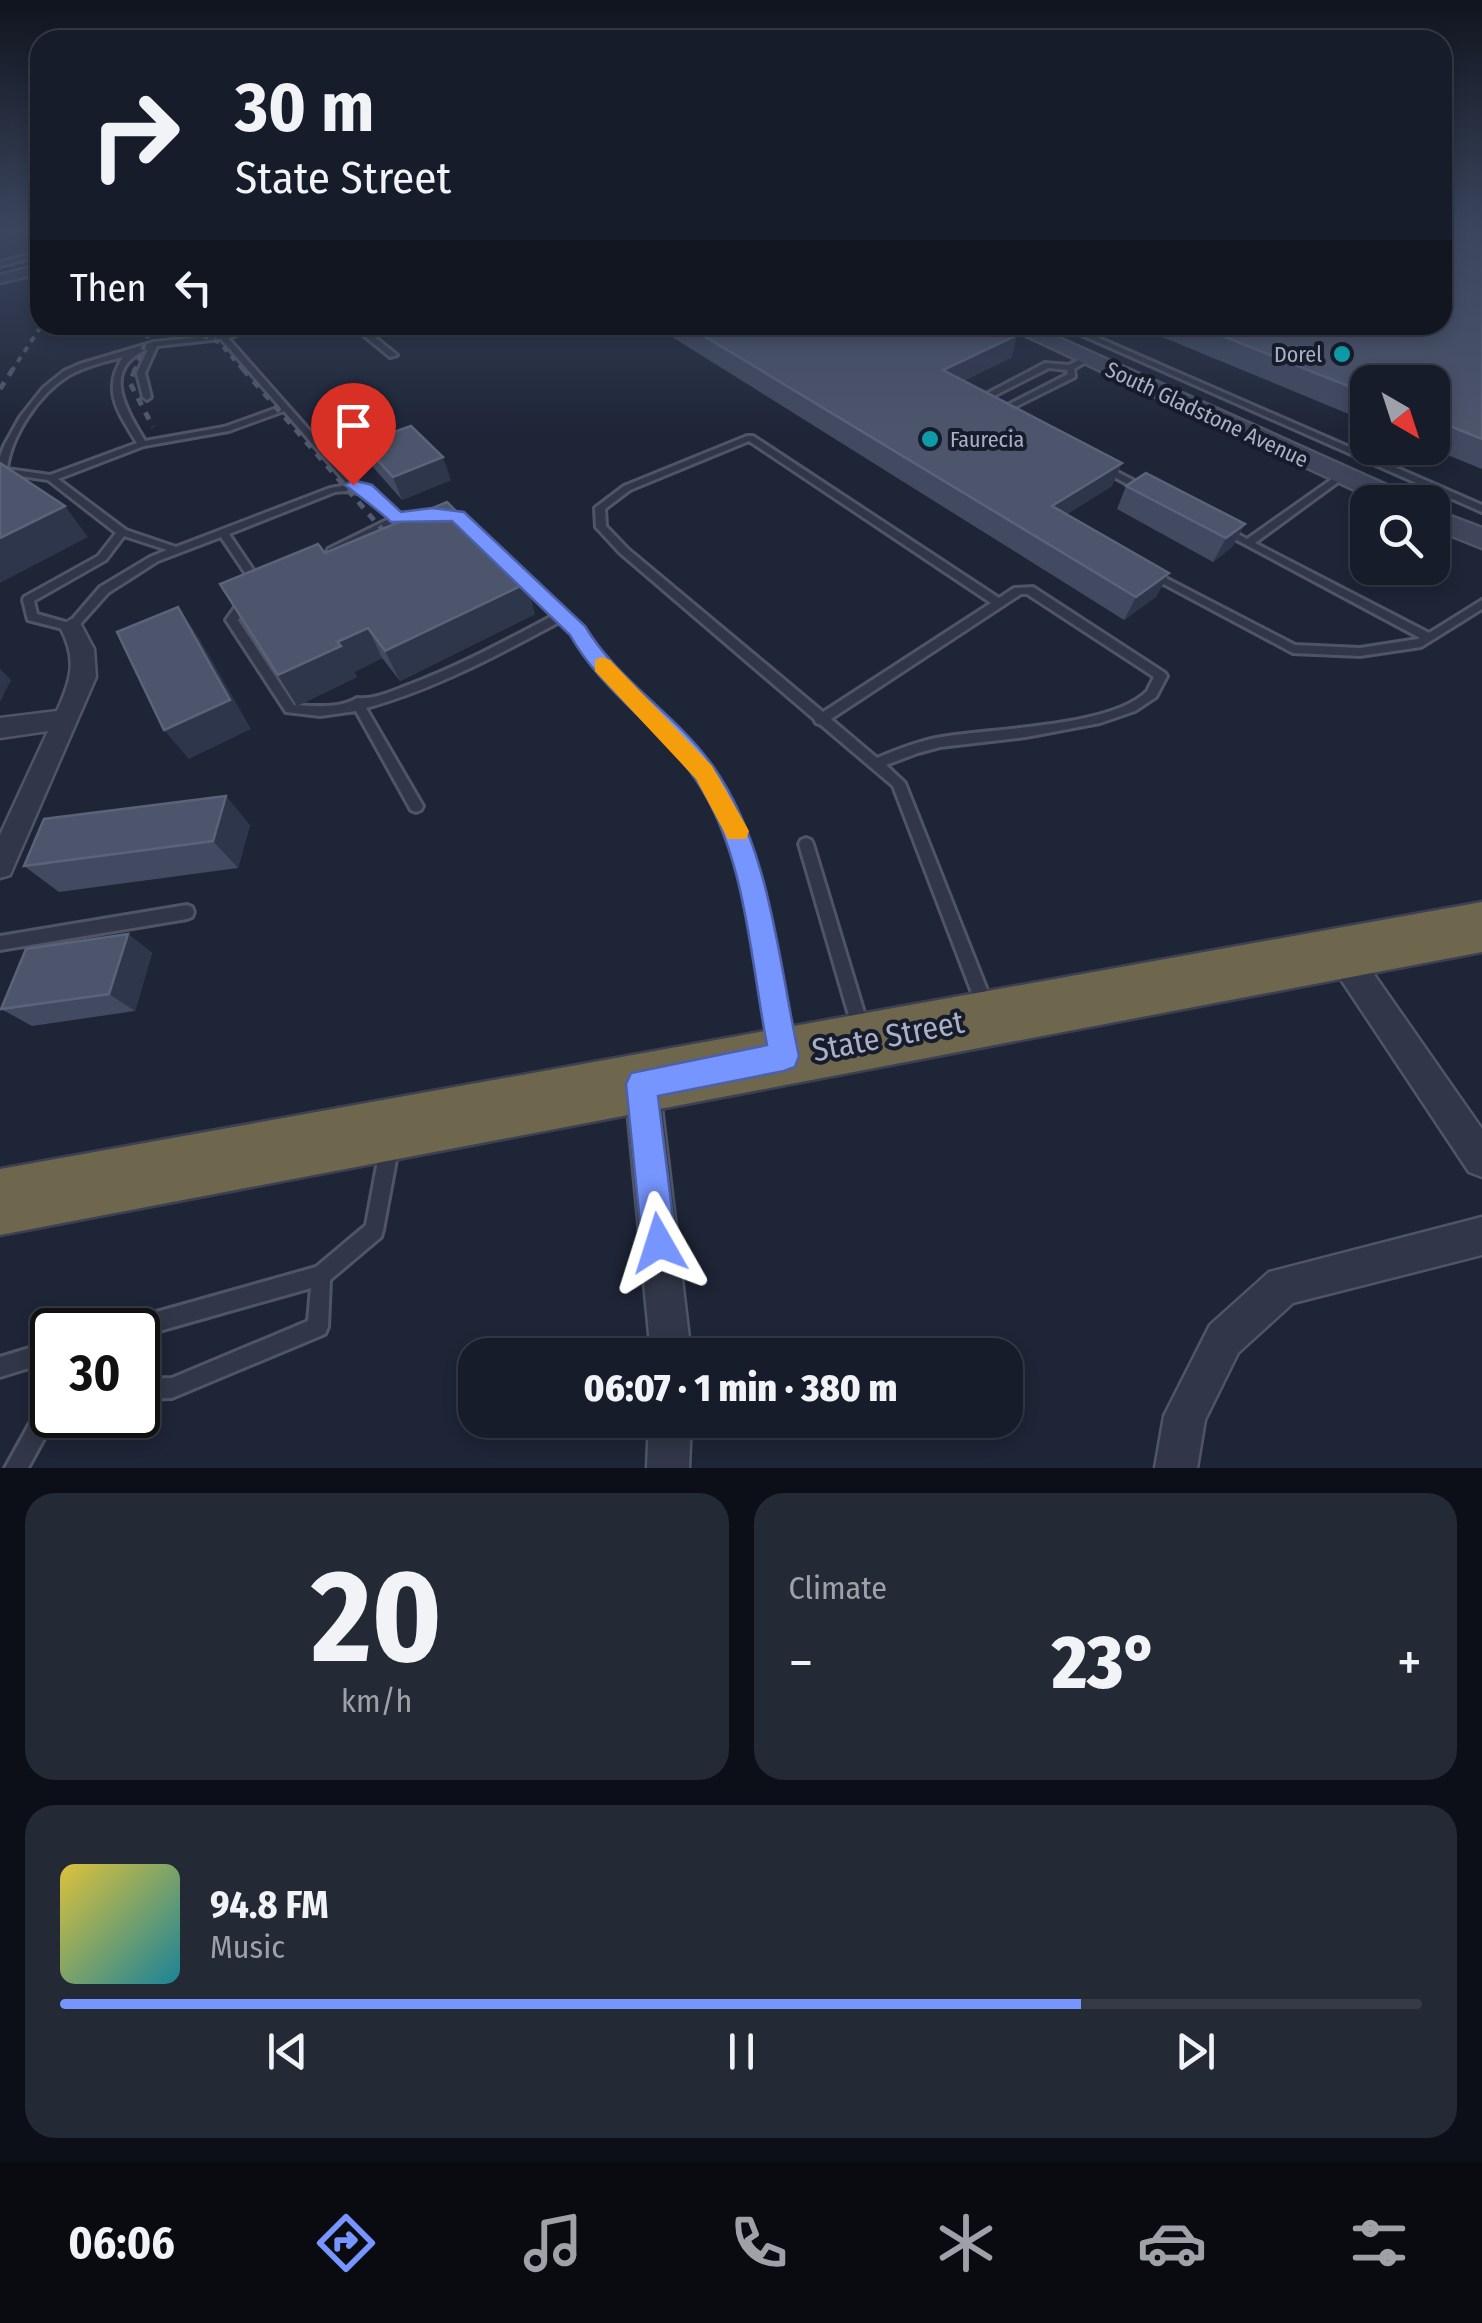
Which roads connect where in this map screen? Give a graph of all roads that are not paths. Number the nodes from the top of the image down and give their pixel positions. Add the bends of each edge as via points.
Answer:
1 (229, 335) edge
2 (368, 335) edge
3 (1030, 335) edge
4 (1087, 335) edge
5 (226, 336) junction
6 (153, 346) junction
7 (136, 351) junction
8 (393, 355) dead end
9 (1078, 363) junction
10 (147, 398) dead end
11 (286, 408) junction
12 (998, 412) junction
13 (1015, 421) edge
14 (142, 444) junction
15 (1098, 465) edge
16 (1342, 476) junction
17 (51, 478) junction
18 (0, 485) edge
19 (353, 485) junction
20 (1362, 485) edge
21 (1165, 500) edge
22 (1482, 509) edge
23 (445, 515) edge
24 (397, 518) junction
25 (1450, 525) edge
26 (1214, 526) edge
27 (122, 532) junction
28 (223, 532) junction
29 (1482, 540) edge
30 (1248, 544) junction
31 (177, 550) junction
32 (321, 556) edge
33 (90, 565) junction
34 (1136, 565) edge
35 (509, 566) edge
36 (273, 576) edge
37 (122, 579) junction
38 (256, 583) junction
39 (999, 603) junction
40 (1482, 604) edge
41 (561, 616) junction
42 (71, 628) junction
43 (1429, 638) junction
44 (357, 703) junction
45 (64, 720) junction
46 (820, 720) junction
47 (3, 733) edge
48 (874, 764) junction
49 (416, 806) dead end
50 (806, 844) dead end
51 (0, 866) edge
52 (187, 912) dead end
53 (1482, 927) edge
54 (0, 943) edge
55 (1341, 953) junction
56 (990, 1017) junction
57 (864, 1041) junction
58 (784, 1056) junction
59 (642, 1084) junction
60 (392, 1130) junction
61 (1482, 1159) edge
62 (0, 1202) edge
63 (1482, 1236) edge
64 (321, 1275) junction
65 (160, 1321) edge
66 (669, 1338) edge
67 (30, 1358) edge
68 (0, 1367) edge
69 (160, 1388) edge
70 (33, 1438) edge
71 (669, 1438) edge
72 (16, 1468) edge
73 (668, 1468) edge
74 (1176, 1468) edge

1 - 5 lane
2 - 8 lane
3 - 9 street, South Gladstone Avenue
4 - 22 lane
5 - 6 lane
5 - 11 lane
6 - 7 lane
6 - 10 lane via 141,374
7 - 14 lane via 119,366 116,390
7 - 17 lane via 65,373 31,408 2,456 2,471
9 - 12 lane via 1072,375
9 - 12 lane via 1048,365 976,401
9 - 16 street, South Gladstone Avenue
11 - 14 lane
11 - 19 lane
12 - 13 lane
14 - 17 lane
15 - 21 lane
16 - 20 street, South Gladstone Avenue
16 - 30 lane
17 - 18 lane
17 - 27 lane
19 - 24 lane
19 - 28 lane
23 - 24 lane
24 - 32 lane
25 - 29 street
26 - 30 lane
27 - 31 lane
27 - 33 lane
28 - 31 lane
28 - 38 lane
30 - 43 lane
31 - 37 lane
33 - 37 lane
33 - 42 lane via 28,600 32,616
34 - 43 lane via 1293,649 1360,652
35 - 41 lane
36 - 38 lane
37 - 42 lane
38 - 44 lane via 232,620 280,700 310,714
39 - 46 lane
39 - 46 lane via 750,438 627,488 600,508 602,527 624,551
39 - 48 lane via 1018,591 1040,595 1157,671 1161,682 1139,701 1096,719 938,742
40 - 43 lane
41 - 44 lane via 447,675
41 - 58 lane via 704,772 740,836
42 - 45 street via 83,650 84,677
44 - 49 lane
45 - 47 street
45 - 51 street
46 - 48 lane
48 - 56 lane via 898,783
50 - 57 lane
52 - 54 lane
53 - 55 highway, State Street
55 - 56 highway, State Street
55 - 61 street
56 - 57 highway, State Street
57 - 58 highway, State Street
58 - 59 highway, State Street
59 - 60 highway, State Street
59 - 66 street
60 - 62 highway, State Street
60 - 64 lane via 374,1230
63 - 74 street via 1283,1286 1224,1339 1185,1416
64 - 65 lane
64 - 69 lane via 318,1327
67 - 68 lane
70 - 72 lane
71 - 73 street

